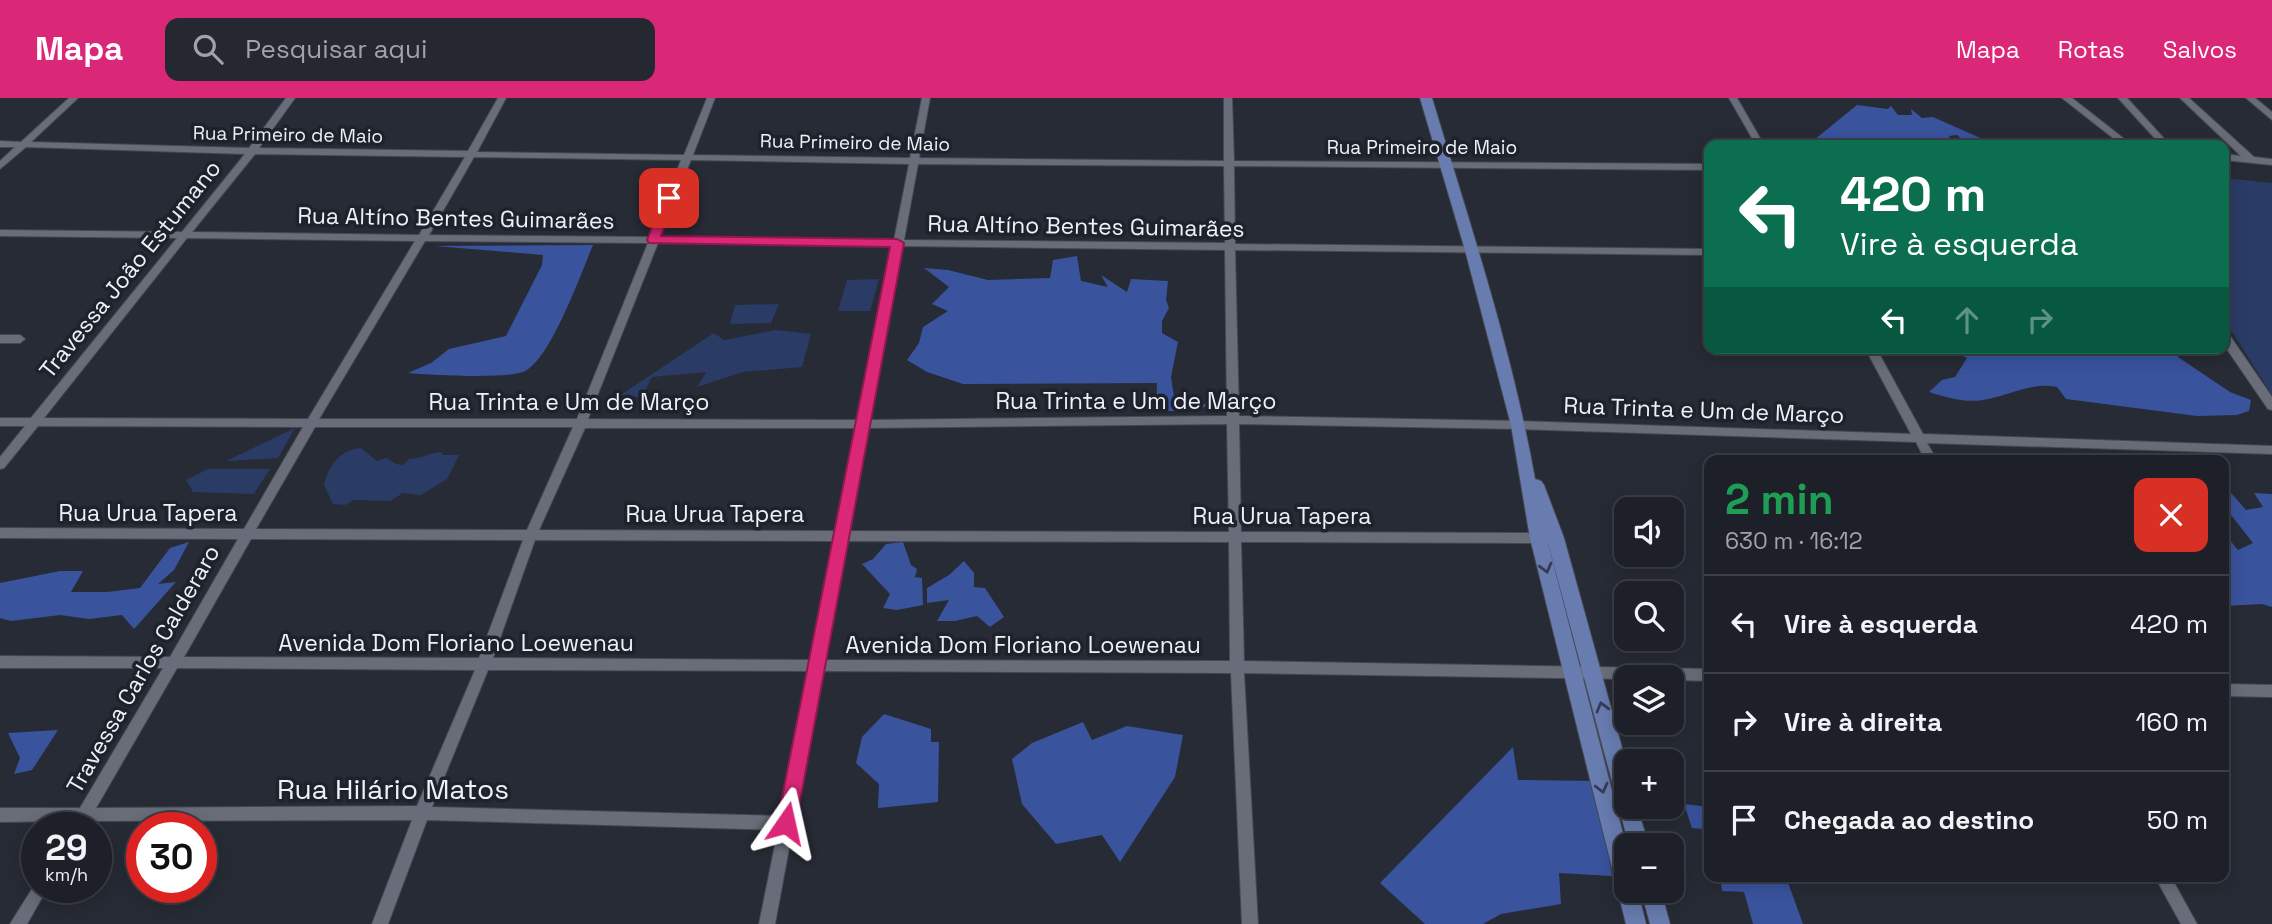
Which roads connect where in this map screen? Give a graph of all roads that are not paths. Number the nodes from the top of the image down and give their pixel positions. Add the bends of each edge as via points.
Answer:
1 (74, 98) edge
2 (291, 98) edge
3 (502, 98) edge
4 (711, 98) edge
5 (926, 98) edge
6 (1228, 98) edge
7 (1426, 98) edge
8 (1733, 98) edge
9 (2066, 98) edge
10 (2122, 98) edge
11 (2184, 98) edge
12 (2250, 98) edge
13 (2272, 117) edge
14 (1757, 140) edge
15 (2121, 140) edge
16 (2161, 140) edge
17 (0, 144) edge
18 (22, 145) junction
19 (252, 151) junction
20 (472, 155) junction
21 (685, 157) junction
22 (2229, 158) edge
23 (2251, 160) junction
24 (913, 161) junction
25 (2272, 162) edge
26 (1229, 163) junction
27 (1447, 164) junction
28 (0, 166) edge
29 (1704, 167) edge
30 (0, 233) edge
31 (185, 234) junction
32 (424, 236) junction
33 (653, 240) junction
34 (897, 243) junction
35 (1232, 246) junction
36 (1472, 250) junction
37 (1704, 252) edge
38 (0, 339) edge
39 (20, 339) dead end
40 (2229, 343) edge
41 (1873, 354) edge
42 (2272, 407) edge
43 (1235, 421) junction
44 (0, 422) edge
45 (33, 422) junction
46 (312, 422) junction
47 (580, 423) junction
48 (863, 424) junction
49 (1518, 425) junction
50 (1919, 439) junction
51 (2272, 450) edge
52 (1928, 455) edge
53 (0, 465) edge
54 (0, 533) edge
55 (249, 534) junction
56 (531, 534) junction
57 (839, 536) junction
58 (1235, 536) junction
59 (1547, 538) junction
60 (174, 661) junction
61 (0, 662) edge
62 (484, 664) junction
63 (818, 666) junction
64 (1237, 667) junction
65 (1573, 672) junction
66 (1592, 672) junction
67 (1704, 675) edge
68 (2229, 690) edge
69 (2272, 691) edge
70 (1614, 753) edge
71 (86, 812) edge
72 (422, 813) junction
73 (0, 815) edge
74 (21, 817) edge
75 (112, 821) edge
76 (786, 823) junction
77 (1614, 834) edge
78 (2166, 882) edge
79 (30, 903) edge
80 (1631, 903) edge
81 (1654, 903) edge
82 (18, 924) edge
83 (380, 924) edge
84 (766, 924) edge
85 (1250, 924) edge
86 (1636, 924) edge
87 (1660, 924) edge
88 (2189, 924) edge

1 - 18 street
2 - 19 street, Travessa João Estumano
3 - 20 street, Travessa Carlos Calderaro
4 - 21 street
5 - 24 street
6 - 26 street
7 - 27 main road
8 - 14 street
9 - 15 street
10 - 16 street
11 - 23 street
12 - 13 street
17 - 18 street, Rua Primeiro de Maio
18 - 19 street, Rua Primeiro de Maio
18 - 28 street
19 - 20 street, Rua Primeiro de Maio
19 - 31 street, Travessa João Estumano
20 - 21 street, Rua Primeiro de Maio
20 - 32 street, Travessa Carlos Calderaro
21 - 24 street, Rua Primeiro de Maio
21 - 33 street
22 - 23 street
23 - 25 street
24 - 26 street, Rua Primeiro de Maio
24 - 34 street
26 - 27 street, Rua Primeiro de Maio
26 - 35 street
27 - 29 street, Rua Primeiro de Maio
27 - 36 main road
30 - 31 street, Rua Altíno Bentes Guimarães
31 - 32 street, Rua Altíno Bentes Guimarães
31 - 45 street, Travessa João Estumano
32 - 33 street, Rua Altíno Bentes Guimarães
32 - 46 street, Travessa Carlos Calderaro
33 - 34 street, Rua Altíno Bentes Guimarães
33 - 47 street
34 - 35 street, Rua Altíno Bentes Guimarães
34 - 48 street
35 - 36 street, Rua Altíno Bentes Guimarães
35 - 43 street
36 - 37 street, Rua Altíno Bentes Guimarães
36 - 49 main road
38 - 39 street
40 - 42 street
41 - 50 street
43 - 48 street, Rua Trinta e Um de Março
43 - 49 street, Rua Trinta e Um de Março
43 - 58 street
44 - 45 street, Rua Trinta e Um de Março
45 - 46 street, Rua Trinta e Um de Março
45 - 53 street, Travessa João Estumano
46 - 47 street, Rua Trinta e Um de Março
46 - 55 street, Travessa Carlos Calderaro
47 - 48 street, Rua Trinta e Um de Março
47 - 56 street
48 - 57 street
49 - 50 street, Rua Trinta e Um de Março
49 - 59 main road
50 - 51 street, Rua Trinta e Um de Março
50 - 52 street
54 - 55 street, Rua Urua Tapera
55 - 56 street, Rua Urua Tapera
55 - 60 street, Travessa Carlos Calderaro
56 - 57 street, Rua Urua Tapera
56 - 62 street
57 - 58 street, Rua Urua Tapera
57 - 63 street
58 - 59 street, Rua Urua Tapera
58 - 64 street
59 -> 65 main road
59 - 66 main road
60 - 61 street, Avenida Dom Floriano Loewenau
60 - 62 street, Avenida Dom Floriano Loewenau
60 - 71 street, Travessa Carlos Calderaro
62 - 63 street, Avenida Dom Floriano Loewenau
62 - 72 street
63 - 64 street, Avenida Dom Floriano Loewenau
63 - 76 street
64 - 65 street, Avenida Dom Floriano Loewenau
64 - 85 street
65 - 66 street, Avenida Dom Floriano Loewenau
65 -> 77 main road
66 - 67 street, Avenida Dom Floriano Loewenau
70 -> 66 main road
68 - 69 street
72 - 75 street, Rua Hilário Matos
72 - 76 street, Rua Hilário Matos
72 - 83 street
73 - 74 street, Rua Hilário Matos
76 - 84 street
78 - 88 street
79 - 82 street
80 - 86 main road
81 - 87 main road

